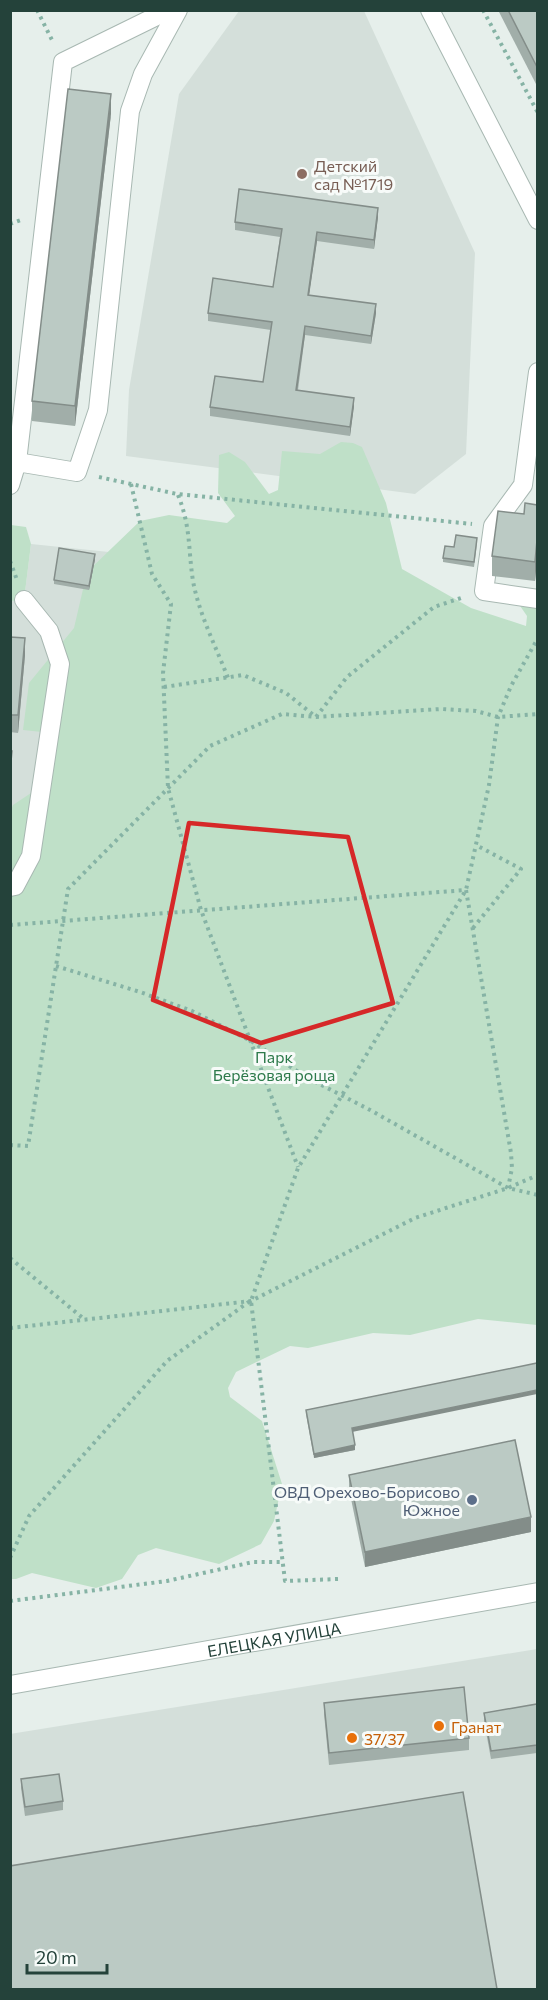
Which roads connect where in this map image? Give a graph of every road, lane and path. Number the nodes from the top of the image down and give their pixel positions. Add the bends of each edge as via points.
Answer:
1 (37, 10) edge
2 (168, 10) edge
3 (178, 10) edge
4 (430, 10) edge
5 (483, 10) edge
6 (63, 62) junction
7 (537, 112) edge
8 (537, 220) edge
9 (537, 372) edge
10 (16, 416) edge
11 (17, 462) junction
12 (77, 472) junction
13 (131, 484) junction
14 (10, 485) edge
15 (177, 494) junction
16 (493, 526) junction
17 (484, 591) junction
18 (537, 599) edge
19 (24, 600) dead end
20 (537, 638) edge
21 (228, 678) junction
22 (164, 687) junction
23 (537, 714) edge
24 (316, 717) junction
25 (498, 717) junction
26 (168, 788) junction
27 (476, 845) junction
28 (10, 887) edge
29 (466, 890) junction
30 (201, 910) junction
31 (63, 921) junction
32 (10, 925) edge
33 (472, 928) junction
34 (56, 966) junction
35 (251, 1041) junction
36 (341, 1096) junction
37 (10, 1145) edge
38 (298, 1168) junction
39 (537, 1174) edge
40 (508, 1188) junction
41 (537, 1195) edge
42 (10, 1258) edge
43 (251, 1301) junction
44 (85, 1320) junction
45 (10, 1328) edge
46 (10, 1558) edge
47 (282, 1562) junction
48 (338, 1579) dead end
49 (537, 1592) edge
50 (10, 1601) edge
51 (10, 1685) edge

1 - 6 path
2 - 6 street
3 - 12 street via 143,74 130,111 98,410
4 - 8 street
5 - 7 path
6 - 10 street
9 - 16 street via 523,485
10 - 11 street
11 - 12 street
11 - 14 street
12 - 13 path
13 - 15 path
13 - 22 path via 152,574 171,604
15 - 16 path
15 - 21 path via 190,539 194,582
16 - 17 street
17 - 18 street
17 - 24 path via 434,607 347,677
19 - 28 street via 49,631 60,664 31,856 15,886
20 - 25 path
21 - 22 path
21 - 24 path via 243,675 286,693
22 - 26 path
23 - 25 path
24 - 25 path via 441,709
24 - 26 path via 282,714 210,746
25 - 27 path
26 - 30 path
26 - 31 path via 68,889
27 - 29 path
27 - 33 path via 521,869
29 - 30 path
29 - 33 path
29 - 36 path
30 - 31 path
30 - 35 path
31 - 32 path
31 - 34 path
33 - 40 path via 511,1153
34 - 35 path via 192,1011
34 - 37 path via 28,1146
35 - 36 path
35 - 38 path
36 - 38 path
36 - 40 path
38 - 43 path
39 - 40 path
40 - 41 path
40 - 43 path via 415,1218
42 - 44 path
43 - 44 path
43 - 46 path via 167,1361 29,1516
43 - 47 path
44 - 45 path
47 - 48 path via 285,1581
47 - 50 path via 253,1562 167,1581
49 - 51 street, ЕЛЕЦКАЯ УЛИЦА

